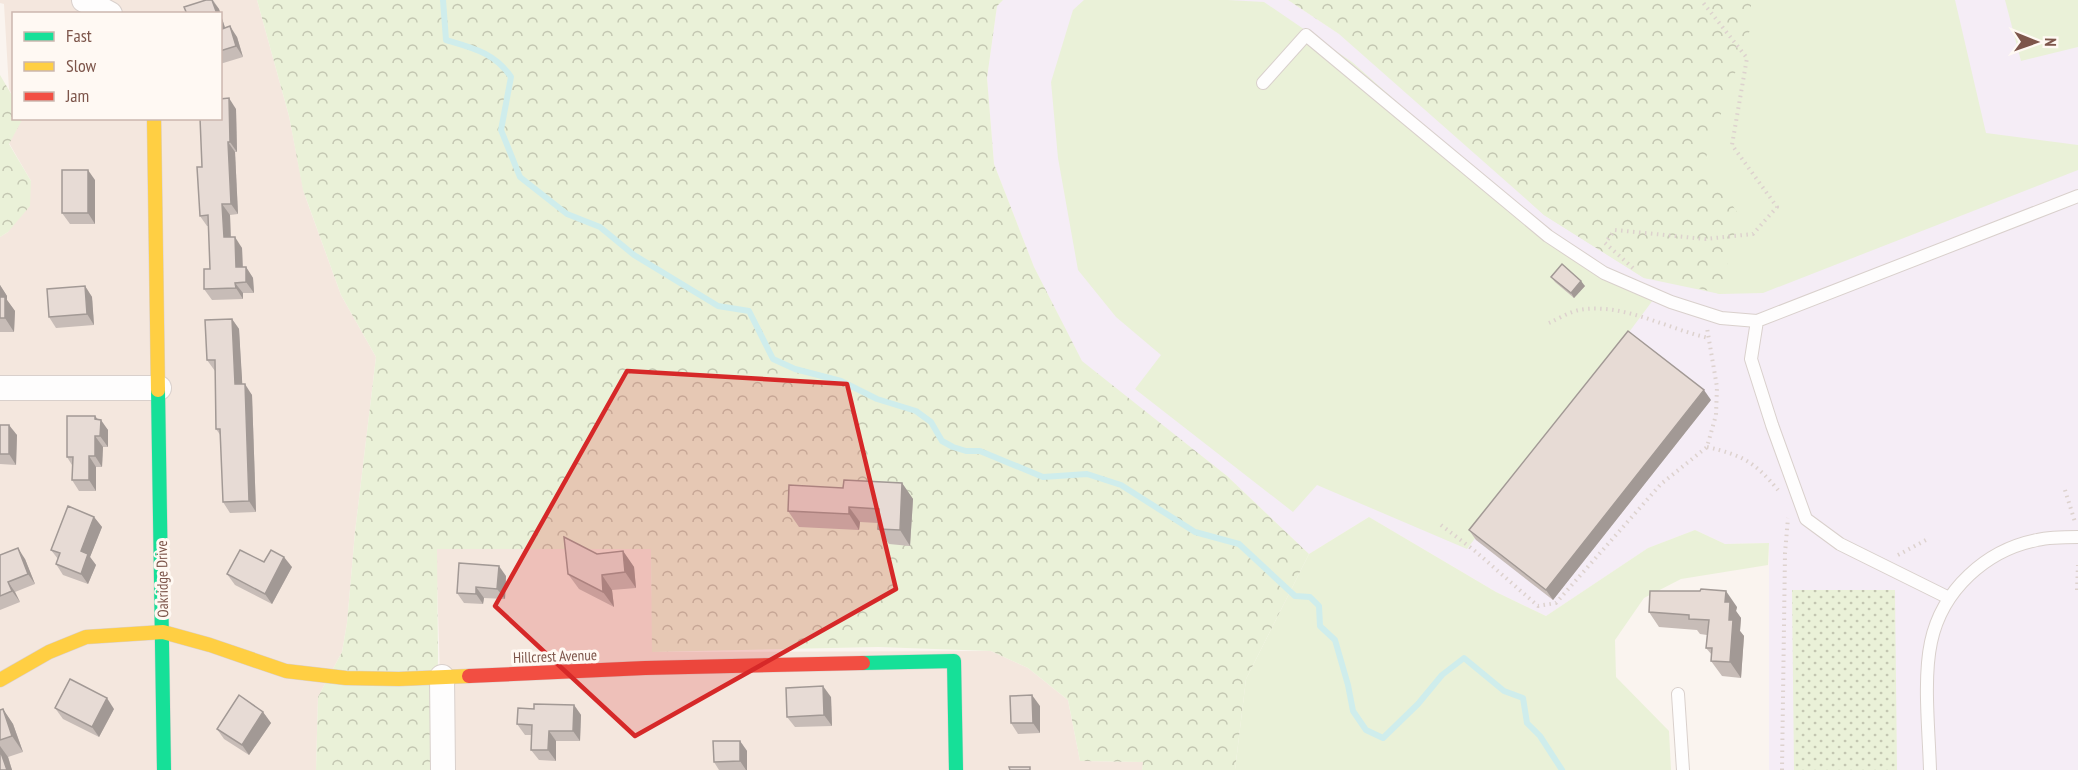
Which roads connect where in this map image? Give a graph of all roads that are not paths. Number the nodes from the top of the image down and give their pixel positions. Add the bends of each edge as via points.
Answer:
1 (84, 0) edge
2 (106, 12) edge
3 (1263, 83) dead end
4 (154, 120) edge
5 (2078, 196) edge
6 (1758, 321) junction
7 (0, 388) edge
8 (159, 388) junction
9 (2078, 537) edge
10 (1949, 598) junction
11 (163, 632) junction
12 (442, 677) junction
13 (0, 680) edge
14 (1678, 694) dead end
15 (164, 770) edge
16 (443, 770) edge
17 (956, 770) edge
18 (1683, 770) edge
19 (1930, 770) edge

1 - 2 street
3 - 6 lane via 1306,35 1548,236 1604,273 1665,300 1721,318
4 - 8 street, Oakridge Drive
5 - 6 lane
6 - 10 lane via 1751,359 1806,519 1840,544
7 - 8 street
8 - 11 street, Oakridge Drive
9 - 10 lane via 2037,540 2001,552 1971,573
10 - 19 lane via 1935,627 1929,655
11 - 12 street, Hillcrest Avenue via 286,671 346,678
11 - 13 street, Hillcrest Avenue via 86,638 50,652
11 - 15 street, Oakridge Drive
12 - 16 street
12 - 17 street, Hillcrest Avenue via 954,661
14 - 18 lane

